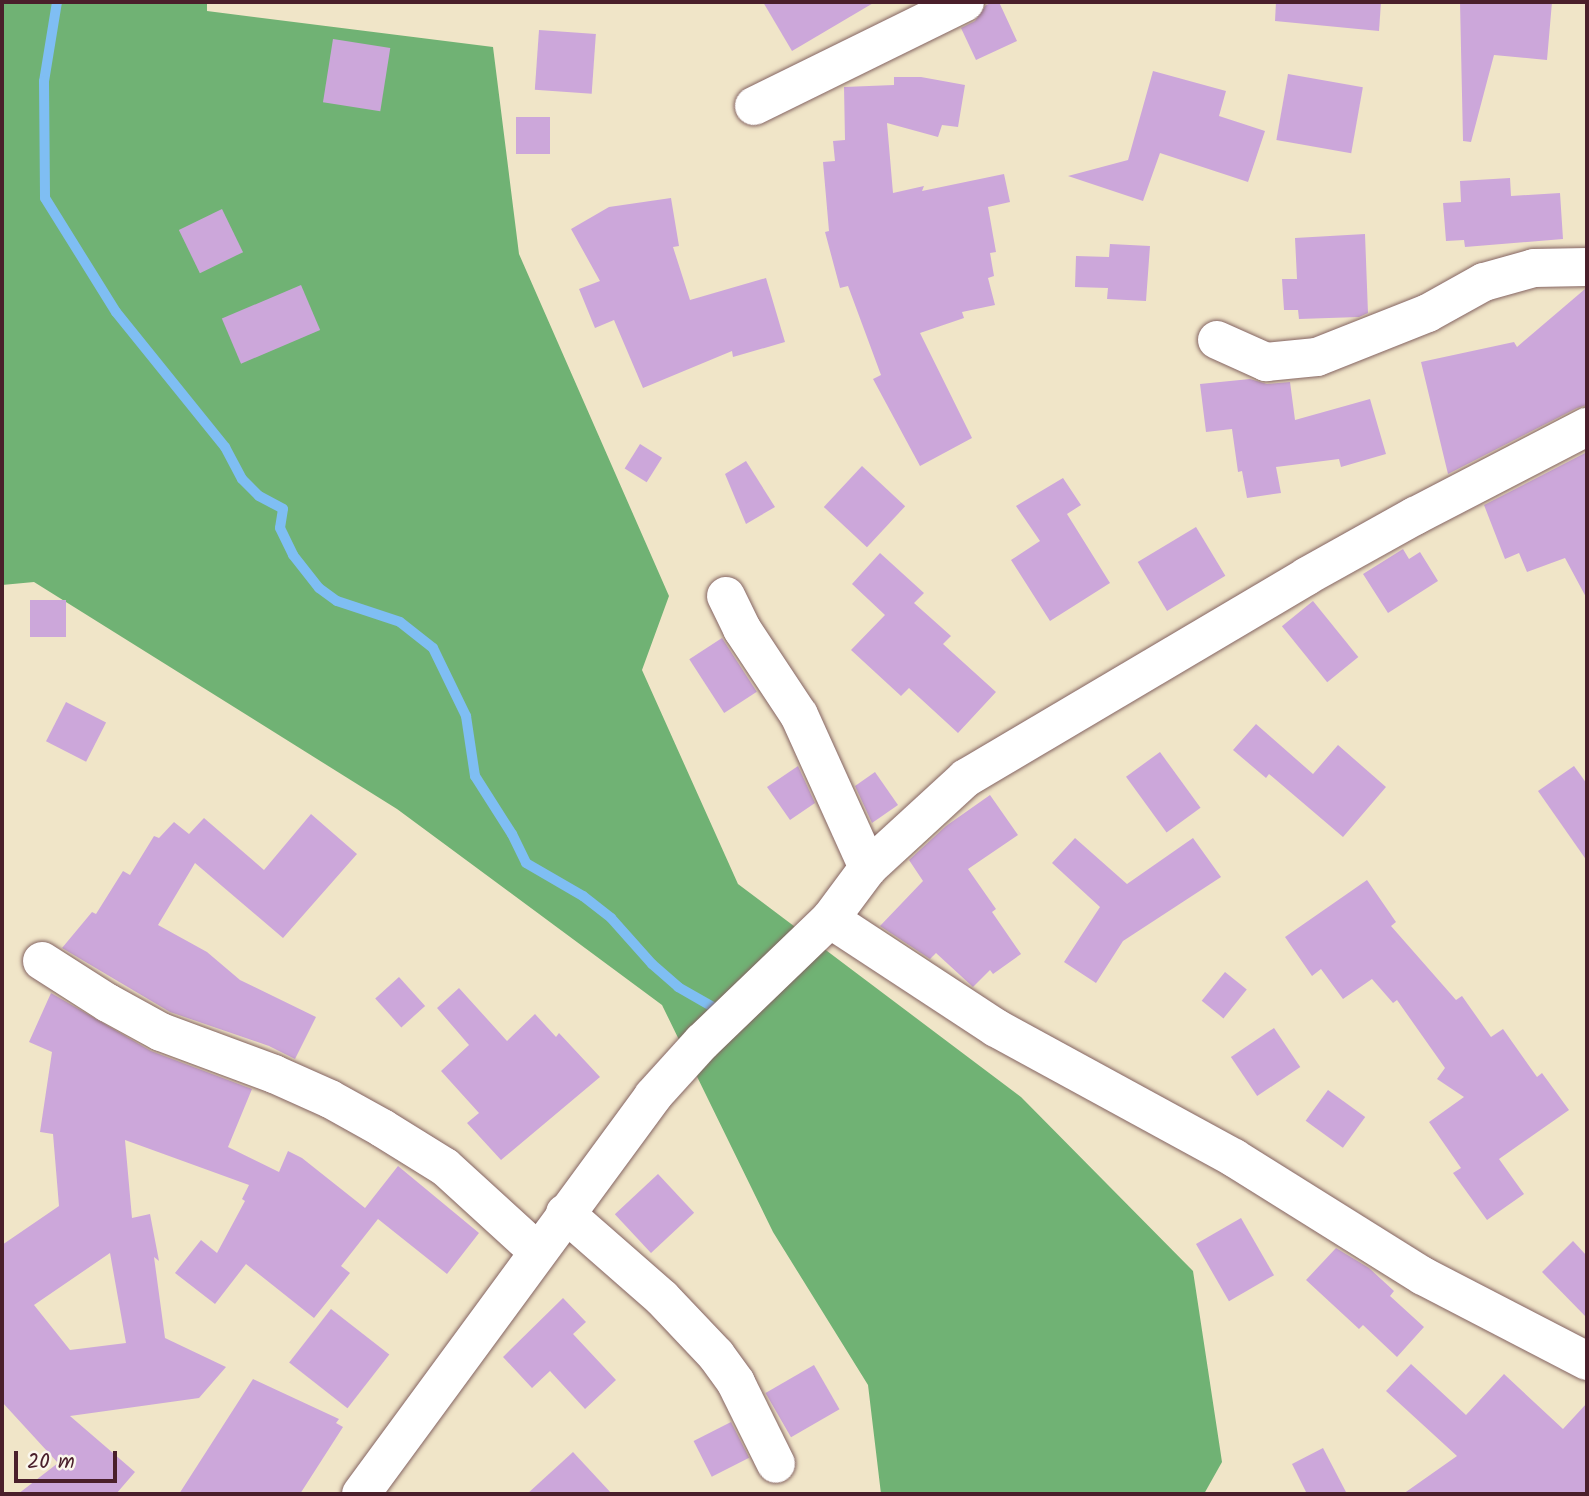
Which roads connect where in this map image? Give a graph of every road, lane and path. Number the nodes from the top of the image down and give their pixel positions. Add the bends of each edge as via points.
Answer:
1 (965, 2) edge
2 (754, 106) dead end
3 (1587, 267) edge
4 (1217, 340) dead end
5 (1587, 427) edge
6 (726, 596) dead end
7 (868, 868) junction
8 (830, 919) junction
9 (41, 961) dead end
10 (565, 1213) junction
11 (537, 1251) junction
12 (1587, 1361) edge
13 (776, 1464) dead end
14 (361, 1494) edge

1 - 2 street
3 - 4 street via 1534,268 1484,282 1427,313 1317,357 1266,362
5 - 7 street via 1307,576 966,778
6 - 7 street via 742,629 799,715
7 - 8 street
8 - 10 street via 661,1087
8 - 12 street via 996,1028 1234,1158 1423,1276
9 - 11 street via 161,1032 274,1074 382,1128 445,1167
10 - 11 street
10 - 13 street via 662,1297 716,1355 736,1384
11 - 14 street

